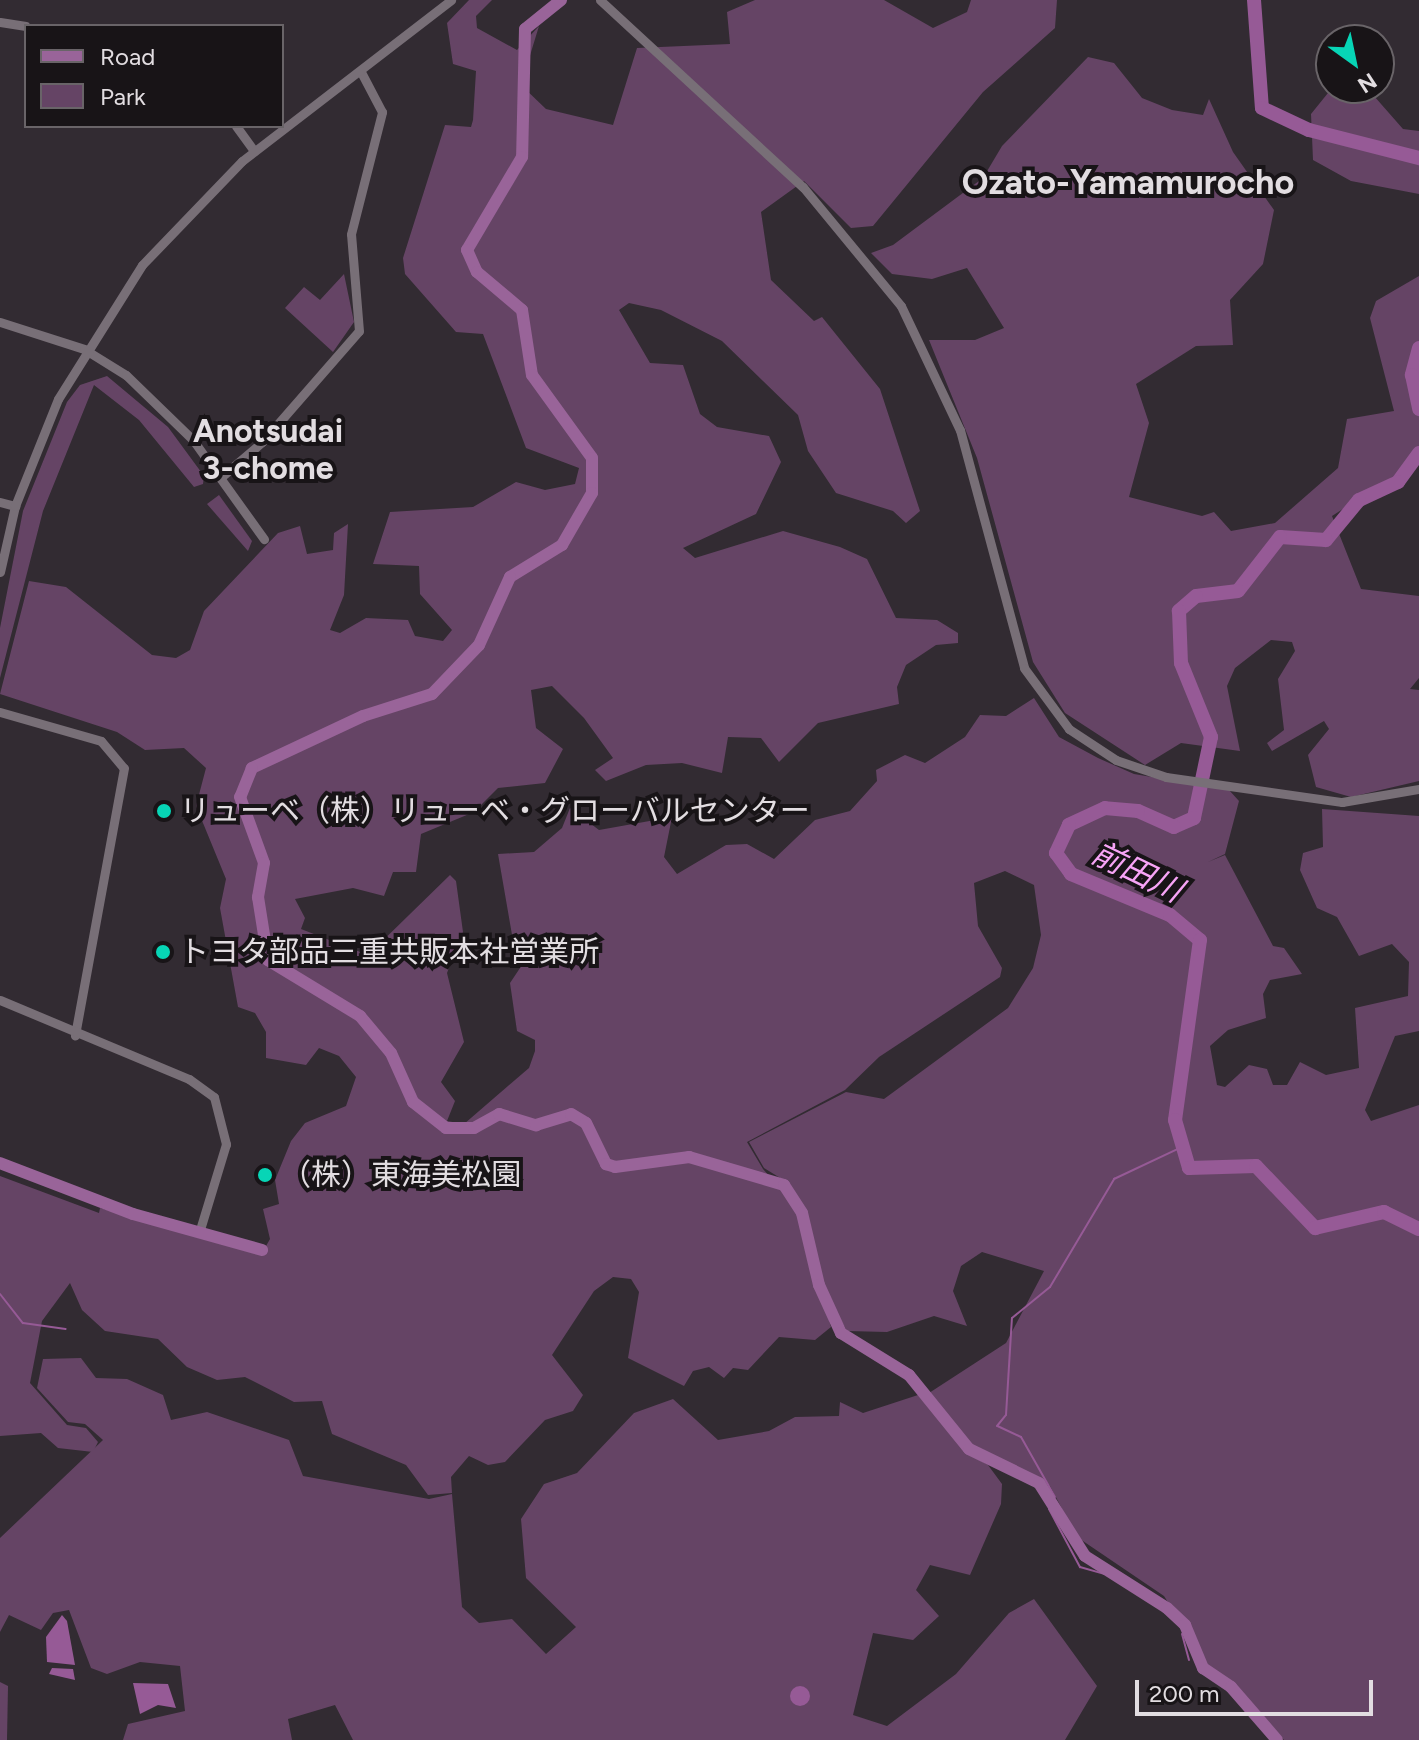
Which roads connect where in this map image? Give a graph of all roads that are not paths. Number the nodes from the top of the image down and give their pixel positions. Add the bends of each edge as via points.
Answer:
1 (451, 0) edge
2 (561, 0) edge
3 (600, 0) edge
4 (0, 22) edge
5 (24, 26) edge
6 (361, 72) junction
7 (237, 128) edge
8 (254, 151) junction
9 (0, 322) edge
10 (84, 349) junction
11 (220, 478) junction
12 (0, 502) edge
13 (15, 506) junction
14 (264, 539) dead end
15 (0, 572) edge
16 (0, 712) edge
17 (1419, 789) edge
18 (0, 1000) edge
19 (75, 1036) junction
20 (0, 1163) edge
21 (199, 1233) junction
22 (262, 1250) dead end
23 (1277, 1740) edge

1 - 6 street
2 - 23 main road via 525,29 522,157 467,250 477,272 522,310 532,375 592,458 592,493 562,545 510,577 479,645 432,694 363,716 252,768 240,797 264,863 258,897 268,960 360,1016 391,1053 413,1102 446,1128 471,1129 499,1114 536,1125 571,1114 586,1123 606,1164 689,1157 784,1185 802,1213 819,1285 838,1330 909,1375 969,1449 1039,1483 1085,1556 1174,1614 1200,1665 1231,1687
3 - 17 street via 803,187 901,306 960,430 1018,652 1045,703 1101,752 1180,778 1342,802
4 - 5 street
6 - 8 street
6 - 11 street via 382,112 351,234 359,331 262,442
7 - 8 street
8 - 10 street via 160,243
9 - 10 street
10 - 11 street via 169,412
10 - 13 street
11 - 14 street
12 - 13 street
13 - 15 street
16 - 19 street via 101,741 123,764
18 - 19 street
19 - 21 street via 195,1081 218,1104 226,1144
20 - 21 main road
21 - 22 main road

